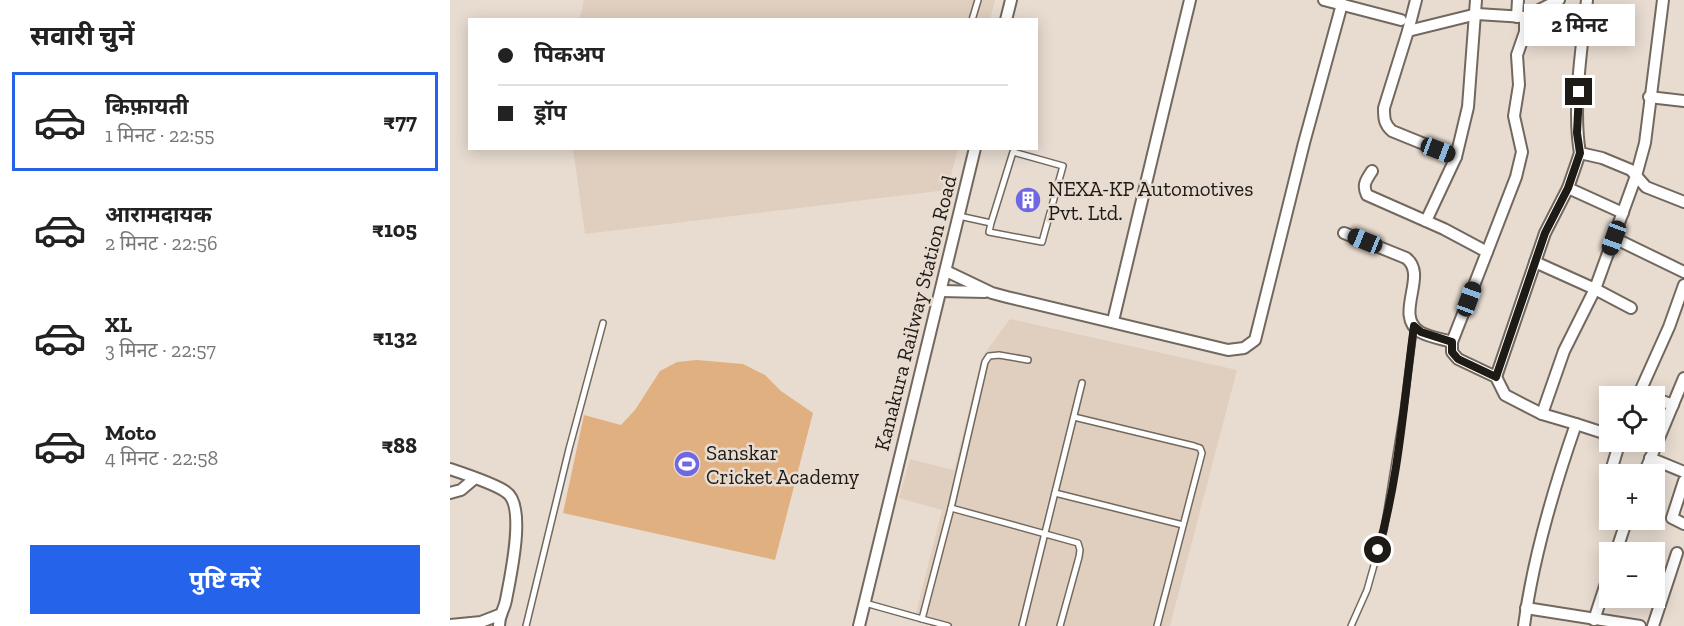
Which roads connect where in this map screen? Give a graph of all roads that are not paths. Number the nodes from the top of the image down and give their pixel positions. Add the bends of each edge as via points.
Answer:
1 (978, 0) edge
2 (1011, 0) edge
3 (1190, 0) edge
4 (1324, 0) edge
5 (1416, 0) edge
6 (1476, 0) edge
7 (1518, 0) edge
8 (1559, 0) edge
9 (1587, 0) edge
10 (1663, 0) edge
11 (1342, 4) junction
12 (1477, 14) junction
13 (1521, 17) junction
14 (973, 18) edge
15 (1006, 18) edge
16 (1401, 20) dead end
17 (1408, 31) junction
18 (1649, 97) junction
19 (1684, 101) edge
20 (975, 150) edge
21 (1580, 153) junction
22 (1456, 157) junction
23 (1372, 171) dead end
24 (1636, 176) junction
25 (1568, 188) junction
26 (1684, 202) edge
27 (1623, 213) junction
28 (959, 216) junction
29 (1426, 221) junction
30 (991, 223) junction
31 (1344, 233) dead end
32 (1614, 238) junction
33 (1487, 252) junction
34 (1535, 262) junction
35 (946, 271) junction
36 (1684, 272) edge
37 (1684, 285) edge
38 (1595, 289) junction
39 (940, 291) junction
40 (992, 293) junction
41 (1631, 308) dead end
42 (1113, 321) junction
43 (603, 322) dead end
44 (1414, 326) junction
45 (1452, 342) junction
46 (1028, 360) dead end
47 (1496, 377) junction
48 (1684, 378) edge
49 (1082, 383) dead end
50 (1646, 386) edge
51 (1665, 402) edge
52 (1673, 405) junction
53 (1542, 414) junction
54 (1074, 417) junction
55 (1576, 424) junction
56 (1599, 431) edge
57 (1650, 458) junction
58 (1648, 464) edge
59 (450, 469) edge
60 (1684, 472) edge
61 (474, 479) junction
62 (1684, 480) edge
63 (450, 493) edge
64 (1055, 493) junction
65 (951, 508) junction
66 (1684, 524) edge
67 (1183, 525) junction
68 (1044, 534) junction
69 (1677, 553) dead end
70 (865, 603) junction
71 (1599, 605) edge
72 (1526, 608) junction
73 (922, 619) junction
74 (1594, 620) junction
75 (499, 621) edge
76 (450, 626) edge
77 (526, 626) edge
78 (859, 626) edge
79 (948, 626) edge
80 (1022, 626) edge
81 (1060, 626) edge
82 (1157, 626) edge
83 (1351, 626) edge
84 (1524, 626) edge
85 (1640, 626) edge
86 (1653, 626) edge

1 - 14 lane
2 - 15 street
3 - 42 street
4 - 11 street
5 - 17 street
6 - 12 street
7 - 13 street
8 - 13 street
9 - 21 street via 1577,133
10 - 18 street
11 - 16 street
11 - 42 street via 1255,340 1244,348 1228,350
12 - 13 street
12 - 17 street
12 - 22 street via 1468,106
13 - 33 street via 1525,32 1517,55 1519,86 1514,116 1522,153
17 - 22 street via 1384,108 1386,126
18 - 19 street
18 - 24 street via 1645,143
20 - 28 street, Kanakura Railway Station Road
21 - 24 street via 1602,158
21 - 25 street
22 - 29 street
23 - 29 street via 1365,182 1367,195
24 - 26 street via 1646,187
24 - 27 street
25 - 27 street
25 - 34 street
27 - 32 street
28 - 30 lane
28 - 35 street, Kanakura Railway Station Road
29 - 33 street
30 - 30 lane via 1013,152 1063,166 1042,242 989,232
31 - 44 street via 1411,262 1414,272 1409,303
32 - 36 street
32 - 38 street
33 - 45 street
34 - 38 street
34 - 47 street
35 - 39 street, Kanakura Railway Station Road
35 - 40 street
37 - 50 street
38 - 41 street
38 - 53 street via 1564,351
39 - 40 street
39 - 70 street, Kanakura Railway Station Road
40 - 42 street
43 - 77 lane
44 - 45 street
44 - 83 lane via 1384,530 1367,590
45 - 47 street via 1452,352 1458,359
46 - 65 lane via 999,354 989,356 985,362
47 - 53 street via 1505,395
48 - 52 street
49 - 54 lane
51 - 52 street
52 - 57 street
53 - 55 street
54 - 64 lane
54 - 67 lane via 1200,448 1202,457
55 - 56 street
55 - 72 street via 1555,485
57 - 58 street
57 - 60 street
59 - 61 street
61 - 63 street
61 - 75 street via 507,492 515,503 514,551 506,604
62 - 66 street via 1672,518
64 - 67 lane
64 - 68 lane
65 - 68 lane
65 - 73 lane
67 - 82 lane
68 - 80 lane
68 - 81 lane via 1078,543 1080,550
69 - 86 street
70 - 73 lane
70 - 78 street, Kanakura Railway Station Road
71 - 74 street
72 - 74 street
72 - 84 street
73 - 79 lane
74 - 85 street
75 - 76 street

